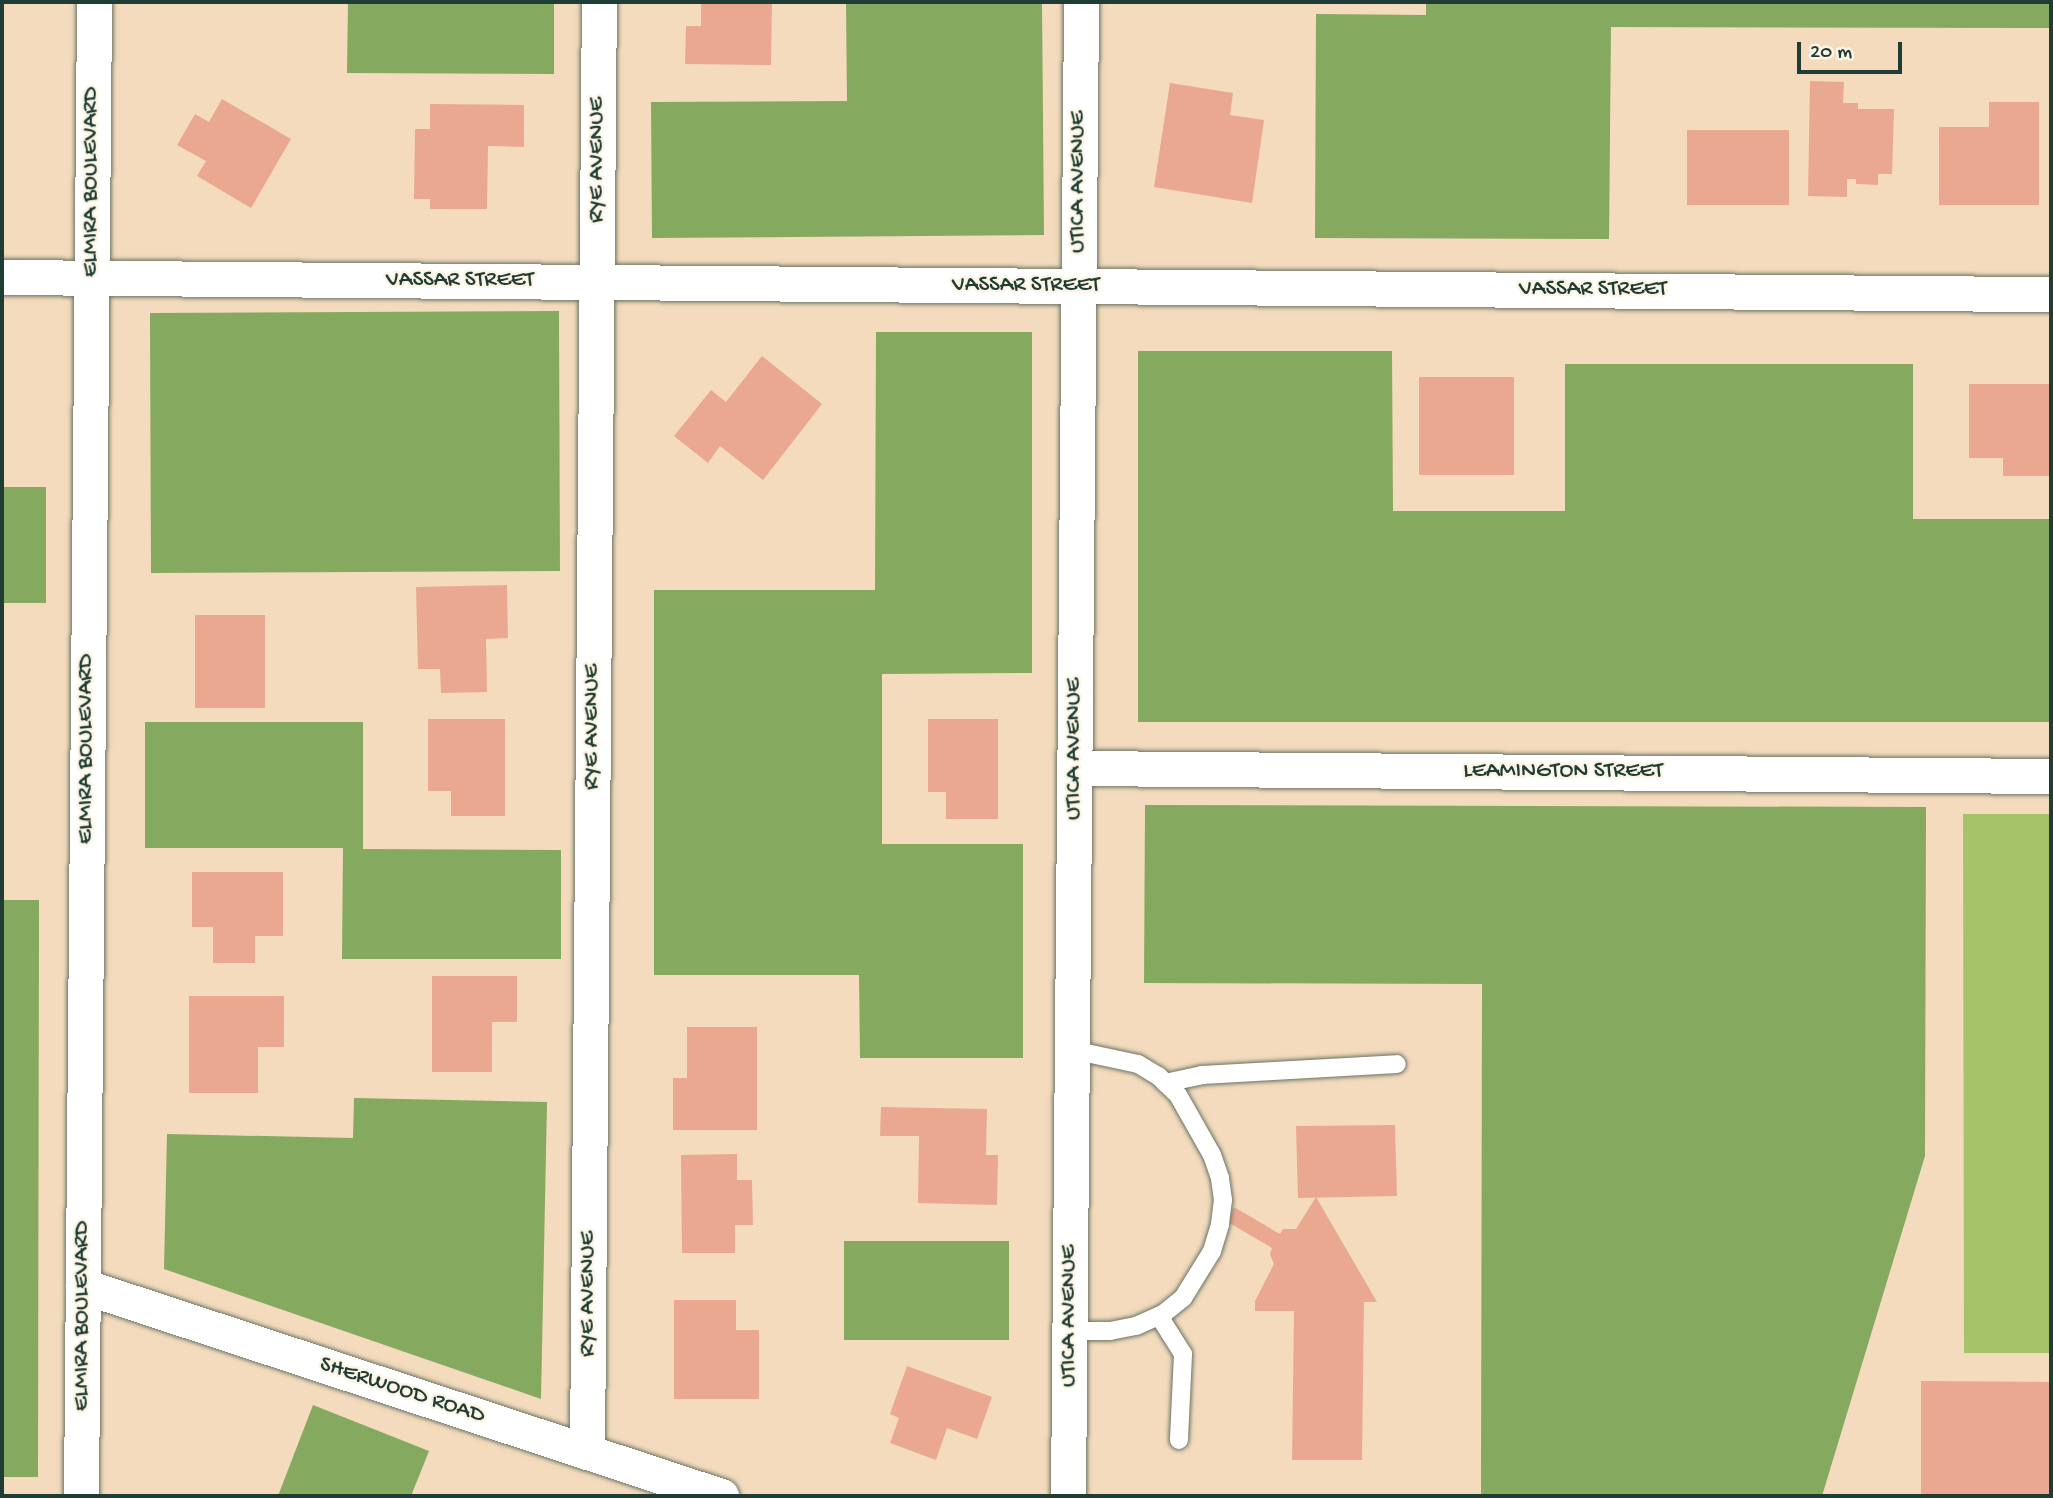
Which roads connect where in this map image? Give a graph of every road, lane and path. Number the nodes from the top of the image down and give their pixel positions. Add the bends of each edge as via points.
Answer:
1 (94, 2) edge
2 (599, 2) edge
3 (1081, 2) edge
4 (2, 277) edge
5 (92, 278) junction
6 (597, 282) junction
7 (1079, 286) junction
8 (2051, 294) edge
9 (1074, 768) junction
10 (2051, 776) edge
11 (1072, 1050) junction
12 (1396, 1065) dead end
13 (1165, 1083) junction
14 (83, 1286) junction
15 (1159, 1316) junction
16 (1070, 1331) junction
17 (1179, 1440) dead end
18 (587, 1452) junction
19 (81, 1496) edge
20 (721, 1496) edge
21 (1068, 1496) edge

1 - 5 street, ELMIRA BOULEVARD
2 - 6 street, RYE AVENUE
3 - 7 street, UTICA AVENUE
4 - 5 street, VASSAR STREET
5 - 6 street, VASSAR STREET
5 - 14 street, ELMIRA BOULEVARD
6 - 7 street, VASSAR STREET
6 - 18 street, RYE AVENUE
7 - 8 street, VASSAR STREET
7 - 9 street, UTICA AVENUE
9 - 10 street, LEAMINGTON STREET
9 - 11 street, UTICA AVENUE
11 - 13 lane via 1138,1064
11 - 16 street, UTICA AVENUE
12 - 13 lane via 1202,1075
13 - 15 lane via 1178,1095 1212,1155 1223,1200 1220,1224 1202,1272 1183,1298
14 - 18 street, SHERWOOD ROAD
14 - 19 street, ELMIRA BOULEVARD
15 - 16 lane via 1110,1331
15 - 17 lane via 1183,1354
16 - 21 street, UTICA AVENUE
18 - 20 street, SHERWOOD ROAD

